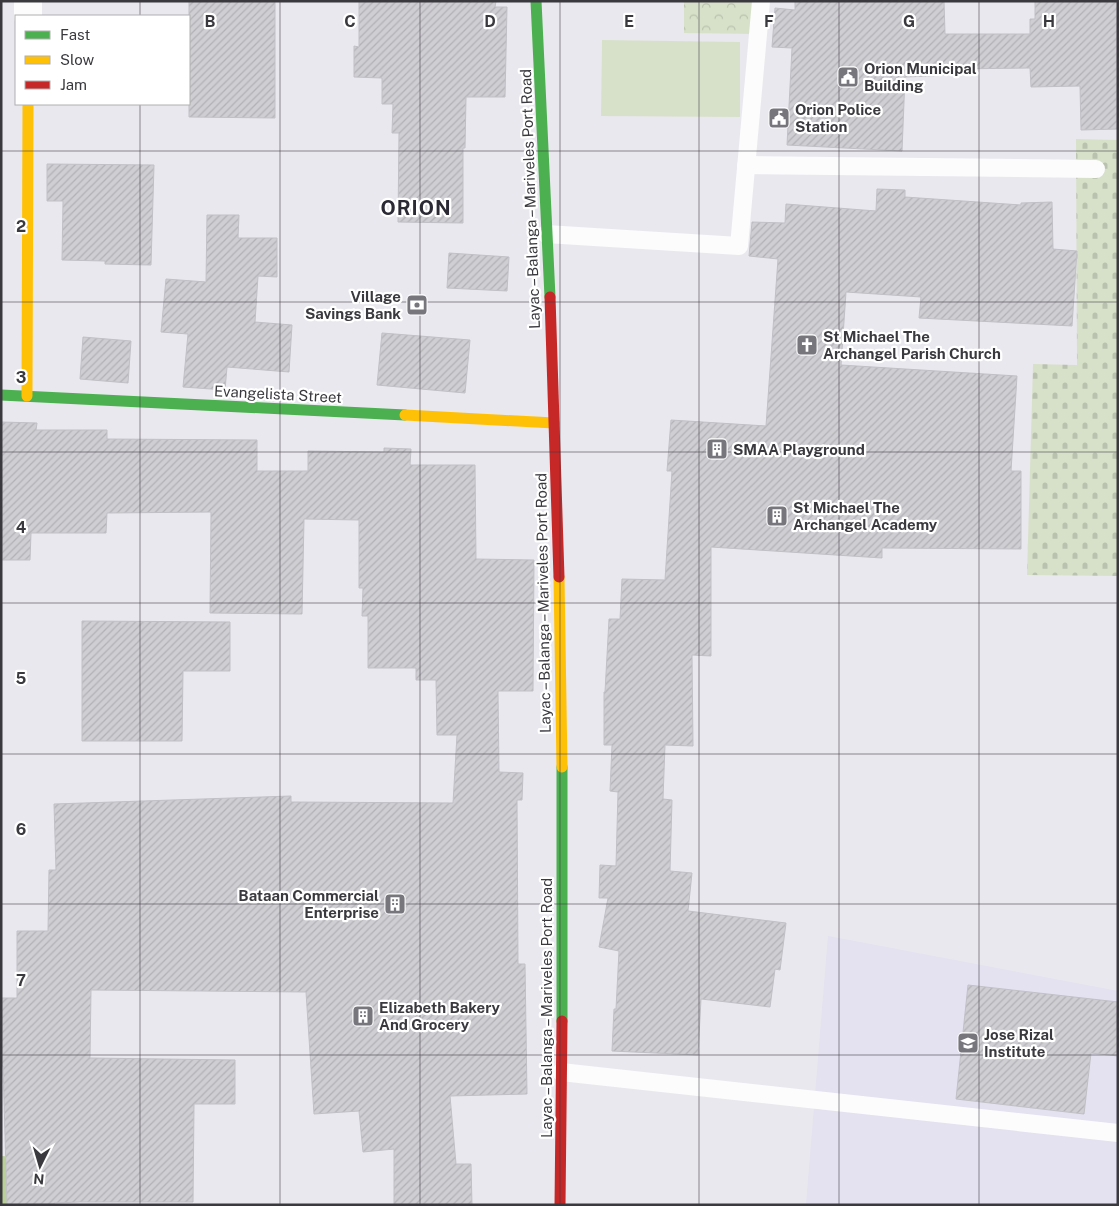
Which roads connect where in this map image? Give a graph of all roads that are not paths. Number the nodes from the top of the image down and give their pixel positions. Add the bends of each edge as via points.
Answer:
1 (28, 1) edge
2 (536, 1) edge
3 (761, 1) edge
4 (28, 15) edge
5 (28, 105) edge
6 (746, 165) junction
7 (1096, 169) dead end
8 (546, 234) junction
9 (1, 395) edge
10 (28, 396) junction
11 (554, 423) junction
12 (561, 1072) junction
13 (1118, 1133) edge
14 (560, 1205) edge

1 - 4 street
2 - 8 main road, Layac – Balanga – Mariveles Port Road
3 - 6 lane
5 - 10 main road
6 - 7 lane
6 - 8 lane via 739,246
8 - 11 main road, Layac – Balanga – Mariveles Port Road
9 - 10 main road, Evangelista Street
10 - 11 main road, Evangelista Street
11 - 12 main road, Layac – Balanga – Mariveles Port Road via 562,677
12 - 13 lane
12 - 14 main road, Layac – Balanga – Mariveles Port Road

